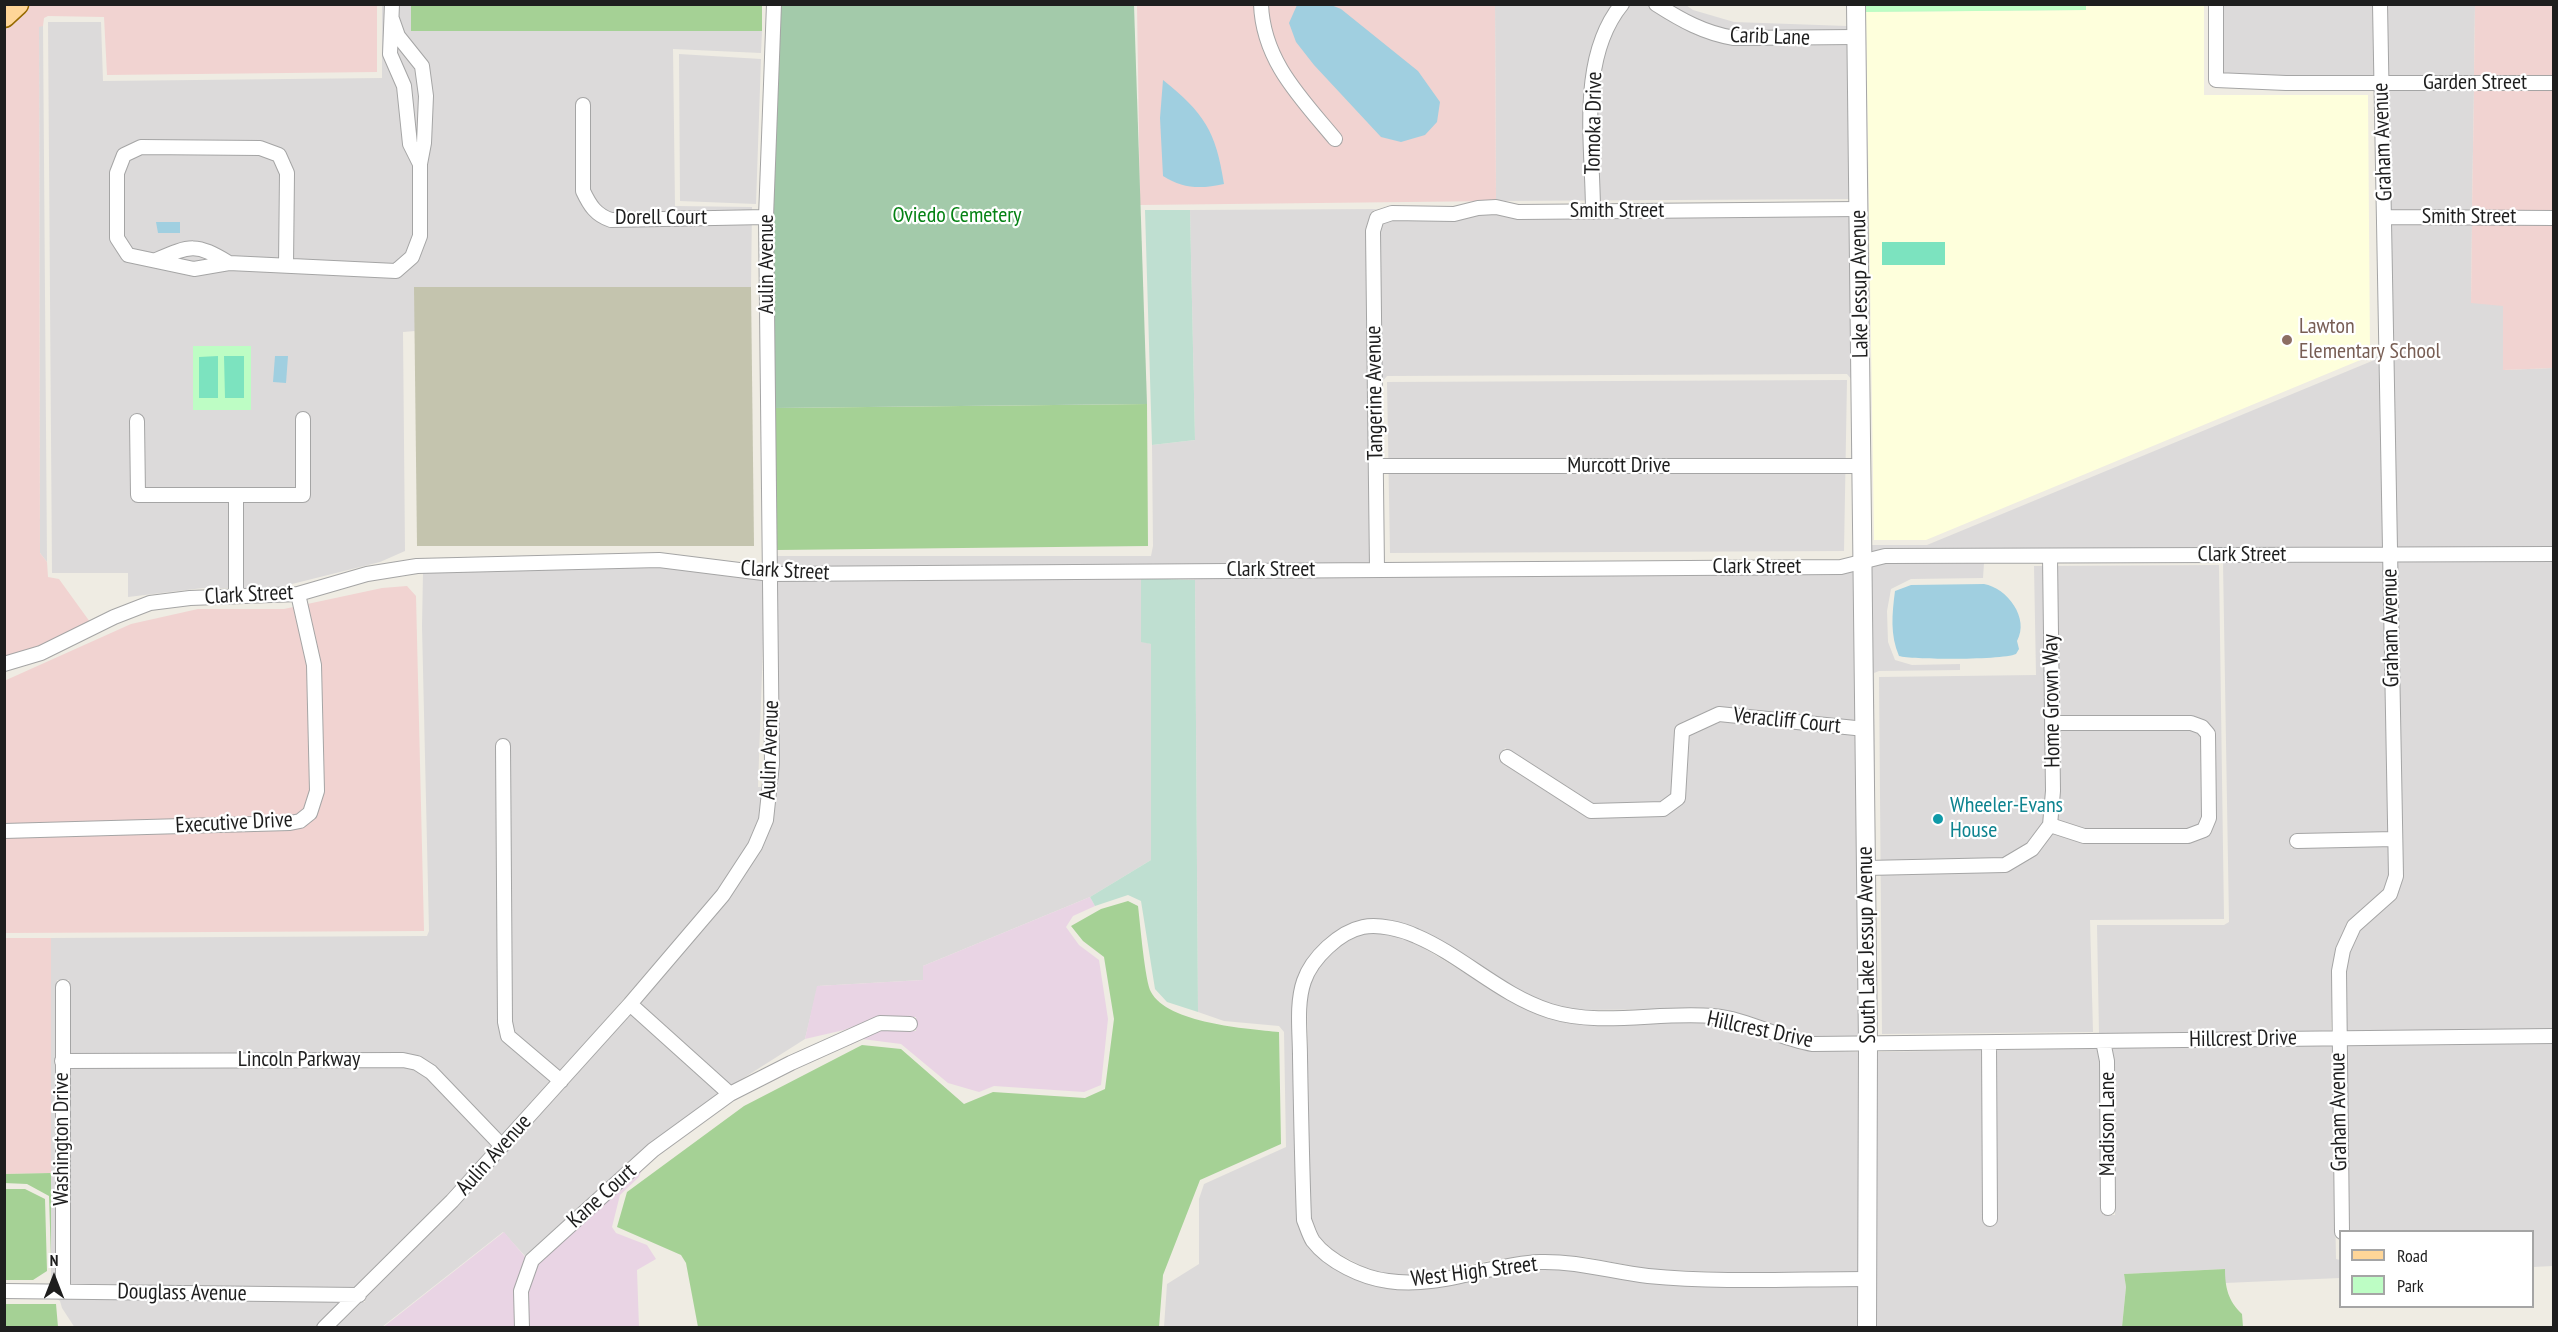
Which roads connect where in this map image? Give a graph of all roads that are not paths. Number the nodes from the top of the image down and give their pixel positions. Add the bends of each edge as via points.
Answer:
1 (17, 4) edge
2 (774, 4) edge
3 (1261, 4) edge
4 (1622, 4) edge
5 (1656, 4) edge
6 (1856, 4) edge
7 (2216, 4) edge
8 (2380, 4) edge
9 (392, 12) edge
10 (4, 16) edge
11 (1856, 37) junction
12 (409, 47) junction
13 (390, 54) junction
14 (425, 78) junction
15 (2381, 83) junction
16 (2553, 83) edge
17 (404, 86) junction
18 (583, 105) dead end
19 (1335, 139) dead end
20 (420, 164) junction
21 (1859, 209) junction
22 (1593, 212) junction
23 (766, 217) junction
24 (2385, 217) junction
25 (1377, 218) joint
26 (2553, 218) edge
27 (156, 260) junction
28 (229, 263) junction
29 (286, 265) junction
30 (303, 419) dead end
31 (137, 421) dead end
32 (1376, 466) junction
33 (1862, 466) junction
34 (236, 495) junction
35 (2390, 554) junction
36 (2553, 554) edge
37 (2050, 556) junction
38 (1863, 563) junction
39 (1377, 569) junction
40 (771, 574) junction
41 (298, 594) junction
42 (236, 596) junction
43 (4, 664) edge
44 (2053, 723) junction
45 (1864, 729) junction
46 (503, 746) dead end
47 (1507, 757) dead end
48 (2050, 825) junction
49 (4, 831) edge
50 (2395, 839) junction
51 (2297, 841) dead end
52 (1866, 868) junction
53 (63, 987) dead end
54 (630, 1004) junction
55 (910, 1024) dead end
56 (2553, 1036) edge
57 (2338, 1038) junction
58 (2103, 1041) junction
59 (1989, 1043) junction
60 (1868, 1045) junction
61 (62, 1061) junction
62 (561, 1081) junction
63 (730, 1094) junction
64 (1301, 1130) joint
65 (502, 1146) junction
66 (2108, 1208) dead end
67 (1990, 1218) dead end
68 (2342, 1230) edge
69 (1866, 1279) junction
70 (63, 1291) junction
71 (4, 1292) edge
72 (359, 1295) junction
73 (324, 1328) edge
74 (522, 1328) edge
75 (1867, 1328) edge

1 - 10 main road
2 - 23 street, Aulin Avenue
3 - 19 street via 1264,36 1274,58 1289,84
4 - 22 street, Tomoka Drive via 1599,45 1592,76
5 - 11 street, Carib Lane via 1689,24 1734,38
6 - 11 street, Lake Jessup Avenue
7 - 15 street, Garden Street via 2216,80
8 - 15 street, Graham Avenue
9 - 12 street via 398,36
9 - 13 street
11 - 21 street, Lake Jessup Avenue
12 - 13 street
12 - 14 street
13 - 17 street
14 - 17 street
14 - 20 street
15 - 16 street, Garden Street
15 - 24 street, Graham Avenue
17 - 20 street via 410,144
18 - 23 street, Dorell Court via 584,191 600,216 611,220
20 - 29 street via 420,236 411,257 396,271
21 - 22 street, Smith Street
21 - 33 street, Lake Jessup Avenue
22 - 25 street, Smith Street via 1487,208 1454,214 1392,213
23 - 40 street, Aulin Avenue
24 - 26 street, Smith Street
24 - 35 street, Graham Avenue
25 - 32 street, Tangerine Avenue via 1373,231
27 - 28 street via 194,269
27 - 28 street via 196,246
27 - 29 street via 128,255 117,238 117,173 124,155 141,147 260,148 279,155 287,173
28 - 29 street
30 - 34 street via 303,495
31 - 34 street via 138,495
32 - 33 street, Murcott Drive
32 - 39 street, Tangerine Avenue
33 - 38 street, Lake Jessup Avenue
34 - 42 street
35 - 36 street, Clark Street
35 - 37 street, Clark Street
35 - 50 street, Graham Avenue
37 - 38 street, Clark Street via 1886,556
37 - 44 street, Home Grown Way
38 - 39 street, Clark Street via 1841,567
38 - 45 street, South Lake Jessup Avenue
39 - 40 street, Clark Street
40 - 41 street, Clark Street via 659,560 417,566 368,574
40 - 54 street, Aulin Avenue via 772,764 766,820 755,846 723,895
41 - 42 street, Clark Street
41 - 49 street, Executive Drive via 315,665 317,791 310,813 290,823
42 - 43 street, Clark Street via 150,603 40,654
44 - 48 street, Home Grown Way
44 - 48 street via 2191,723 2202,727 2208,734 2209,818 2204,830 2188,836 2084,836
45 - 47 street, Veracliff Court via 1719,714 1682,731 1678,798 1663,809 1591,811
45 - 52 street, South Lake Jessup Avenue
46 - 62 street via 505,1022 508,1036
48 - 52 street via 2032,849 2005,865
50 - 51 street
50 - 57 street, Graham Avenue via 2396,876 2390,894 2354,926 2343,950 2338,971
52 - 60 street, South Lake Jessup Avenue
53 - 61 street, Washington Drive
54 - 62 street, Aulin Avenue
54 - 63 street
55 - 63 street, Kane Court via 880,1023
56 - 57 street, Hillcrest Drive
57 - 58 street, Hillcrest Drive
57 - 68 street, Graham Avenue
58 - 59 street, Hillcrest Drive
58 - 66 street, Madison Lane via 2107,1061
59 - 60 street, Hillcrest Drive
59 - 67 street
60 - 64 street, Hillcrest Drive via 1790,1040 1713,1016 1577,1017 1551,1011 1522,1000 1416,936 1389,927 1362,927 1337,940 1318,957 1305,978 1300,1014
60 - 69 street, South Lake Jessup Avenue
61 - 65 street, Lincoln Parkway via 403,1060 431,1072
61 - 70 street, Washington Drive
62 - 65 street, Aulin Avenue
63 - 74 street, Kane Court via 653,1150 532,1260 521,1291
64 - 69 street, West High Street via 1304,1220 1313,1241 1332,1258 1388,1282 1425,1282 1540,1262 1584,1264 1647,1276
65 - 72 street, Aulin Avenue
69 - 75 street, South Lake Jessup Avenue
70 - 71 street, Douglass Avenue
70 - 72 street, Douglass Avenue
72 - 73 street, Aulin Avenue

